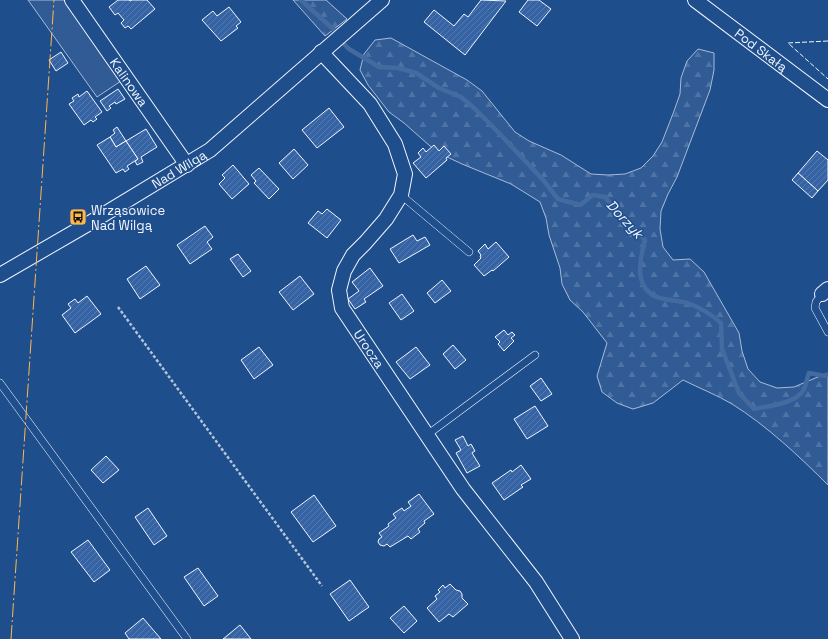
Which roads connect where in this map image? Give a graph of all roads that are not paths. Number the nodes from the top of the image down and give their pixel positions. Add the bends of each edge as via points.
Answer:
1 (72, 0) edge
2 (695, 0) edge
3 (377, 2) edge
4 (321, 52) junction
5 (828, 100) edge
6 (187, 165) junction
7 (401, 195) junction
8 (469, 252) dead end
9 (0, 275) edge
10 (825, 292) edge
11 (828, 332) edge
12 (535, 355) dead end
13 (0, 383) edge
14 (427, 434) junction
15 (187, 639) edge
16 (572, 639) edge

1 - 6 street, Kalinowa
2 - 5 street, Pod Skałą
3 - 4 street
4 - 6 street, Nad Wilgą via 229,134
4 - 7 street, Urocza via 370,104 395,144 405,174
6 - 9 street, Nad Wilgą
7 - 8 lane
7 - 14 street, Urocza via 386,218 353,255 344,270 339,290 342,308
10 - 11 lane via 816,302 815,308
12 - 14 lane
13 - 15 lane
14 - 16 street, Urocza via 463,489 536,582

